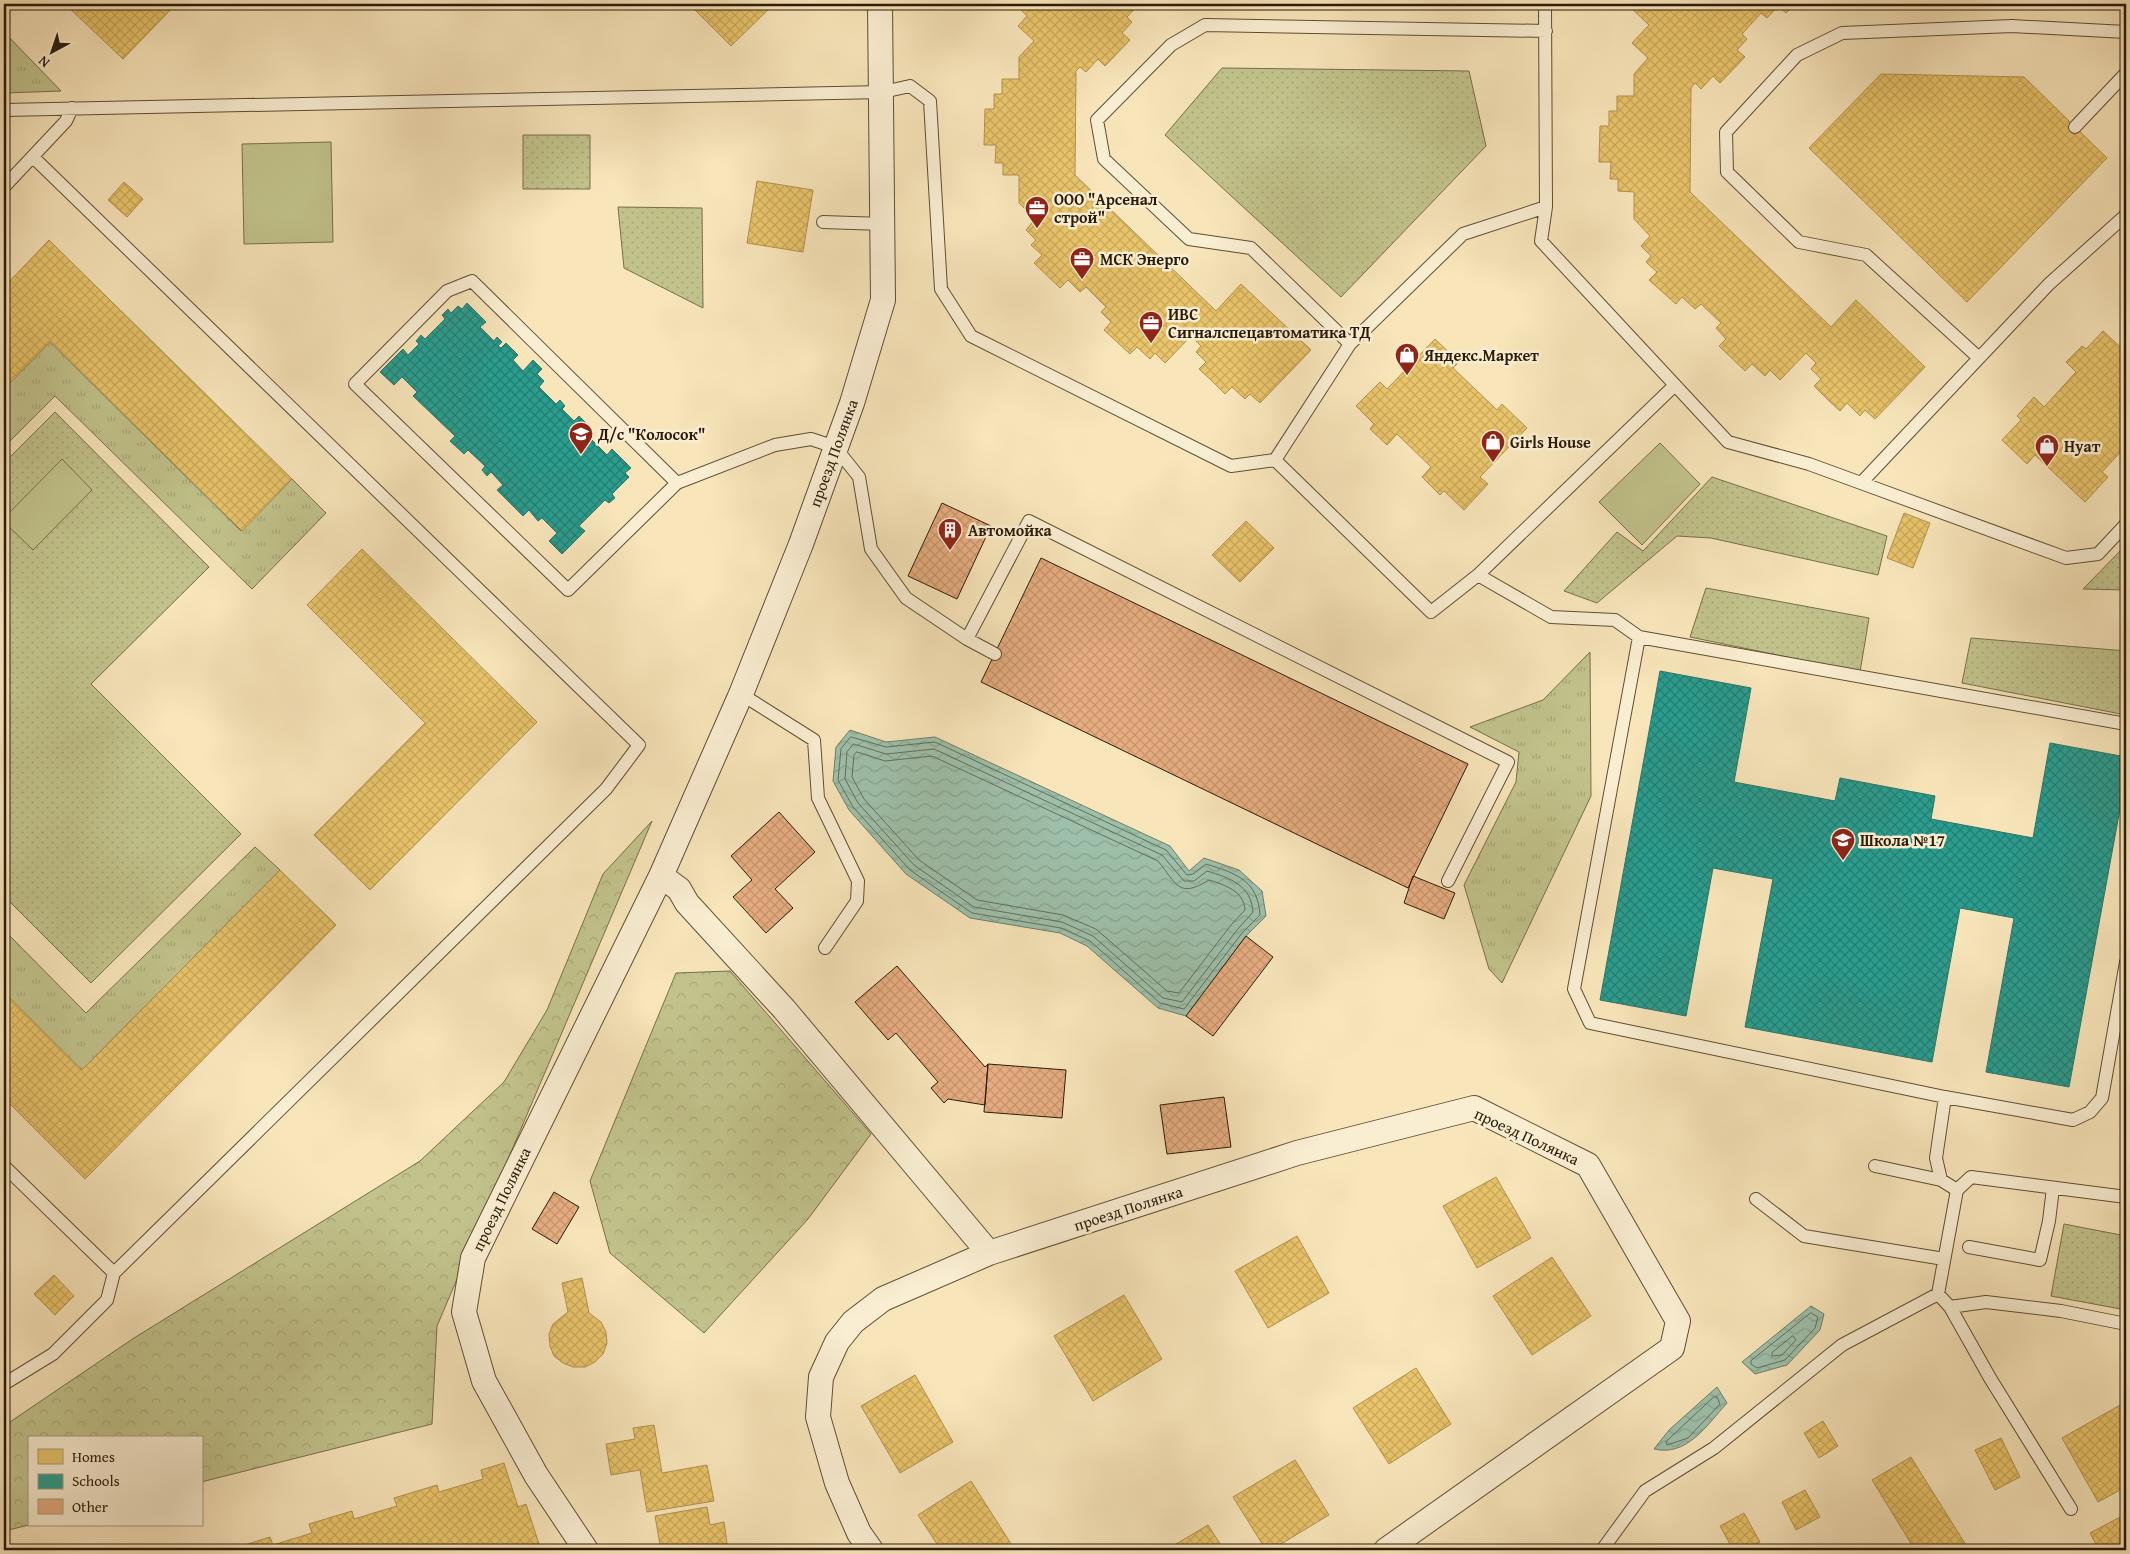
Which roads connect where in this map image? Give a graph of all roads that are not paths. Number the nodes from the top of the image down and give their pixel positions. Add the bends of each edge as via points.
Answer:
1 (880, 4) edge
2 (1544, 4) edge
3 (1546, 31) junction
4 (2126, 32) edge
5 (2126, 73) edge
6 (883, 92) junction
7 (72, 108) junction
8 (4, 110) edge
9 (2075, 127) dead end
10 (33, 156) junction
11 (4, 187) edge
12 (1546, 208) junction
13 (2126, 215) edge
14 (823, 222) dead end
15 (883, 224) junction
16 (1350, 344) junction
17 (1979, 358) junction
18 (1675, 385) junction
19 (835, 447) junction
20 (1275, 460) junction
21 (677, 483) junction
22 (1861, 483) junction
23 (2126, 524) edge
24 (1478, 575) junction
25 (1639, 637) junction
26 (967, 639) junction
27 (995, 654) dead end
28 (741, 694) junction
29 (2126, 724) edge
30 (661, 876) junction
31 (1448, 881) dead end
32 (824, 948) dead end
33 (2126, 962) edge
34 (1945, 1097) junction
35 (4, 1166) edge
36 (1875, 1166) dead end
37 (1941, 1180) junction
38 (2053, 1188) junction
39 (1957, 1190) junction
40 (2126, 1197) edge
41 (1756, 1199) dead end
42 (1970, 1247) dead end
43 (989, 1253) junction
44 (1944, 1259) junction
45 (114, 1273) junction
46 (1938, 1294) junction
47 (1950, 1307) junction
48 (2126, 1324) edge
49 (4, 1384) edge
50 (2071, 1509) dead end
51 (586, 1550) edge
52 (871, 1550) edge
53 (1386, 1550) edge
54 (1602, 1550) edge

1 - 6 street, проезд Полянка
2 - 3 lane
3 - 12 lane
3 - 16 lane via 1205,25 1171,45 1097,120 1104,159 1189,239 1251,248
4 - 17 lane via 2012,26 1842,33 1797,55 1726,132 1727,172 1799,242 1866,255
5 - 9 lane
6 - 7 lane
6 - 15 street, проезд Полянка
6 - 20 lane via 910,86 930,101 941,289 971,336 1232,466
7 - 8 lane
7 - 10 lane via 66,121
10 - 11 lane
10 - 45 lane via 639,745 606,789
12 - 16 lane via 1463,234
12 - 18 lane via 1541,241
13 - 17 lane via 2049,284
14 - 15 lane
15 - 19 street, проезд Полянка via 883,300 852,403
16 - 20 lane
17 - 22 lane
18 - 22 lane via 1728,442 1809,464
18 - 24 lane
19 - 21 lane via 811,439 775,445
19 - 26 lane via 859,477 872,549 906,598
19 - 28 street, проезд Полянка via 801,544
20 - 24 lane via 1431,612
21 - 21 lane via 568,590 355,384 447,291 472,281
22 - 23 lane via 2066,558 2098,554
24 - 25 lane via 1551,617 1615,620
25 - 29 lane
25 - 34 lane via 1574,989 1590,1023
26 - 27 lane
26 - 31 lane via 1028,521 1508,762
28 - 30 street, проезд Полянка
28 - 32 lane via 814,740 818,798 858,881 857,901
30 - 43 street via 679,889 784,1009
30 - 51 street, проезд Полянка via 472,1258 464,1312 484,1381 536,1475
33 - 34 lane via 2102,1098 2090,1112 2073,1120
34 - 37 lane via 1936,1158
35 - 45 lane
36 - 37 lane
37 - 39 lane
38 - 39 lane via 1971,1177
38 - 40 lane
38 - 42 lane via 2040,1260
39 - 44 lane
41 - 44 lane via 1804,1236
43 - 52 street, проезд Полянка via 883,1299 853,1322 837,1342 821,1377 818,1417 834,1474 859,1533
43 - 53 street, проезд Полянка via 1297,1153 1474,1108 1588,1165 1678,1321 1672,1348
44 - 46 lane
45 - 49 lane via 108,1300 53,1354
46 - 47 lane
46 - 54 lane via 1842,1344 1714,1448 1645,1491
47 - 48 lane via 1986,1302 2062,1311
47 - 50 lane

